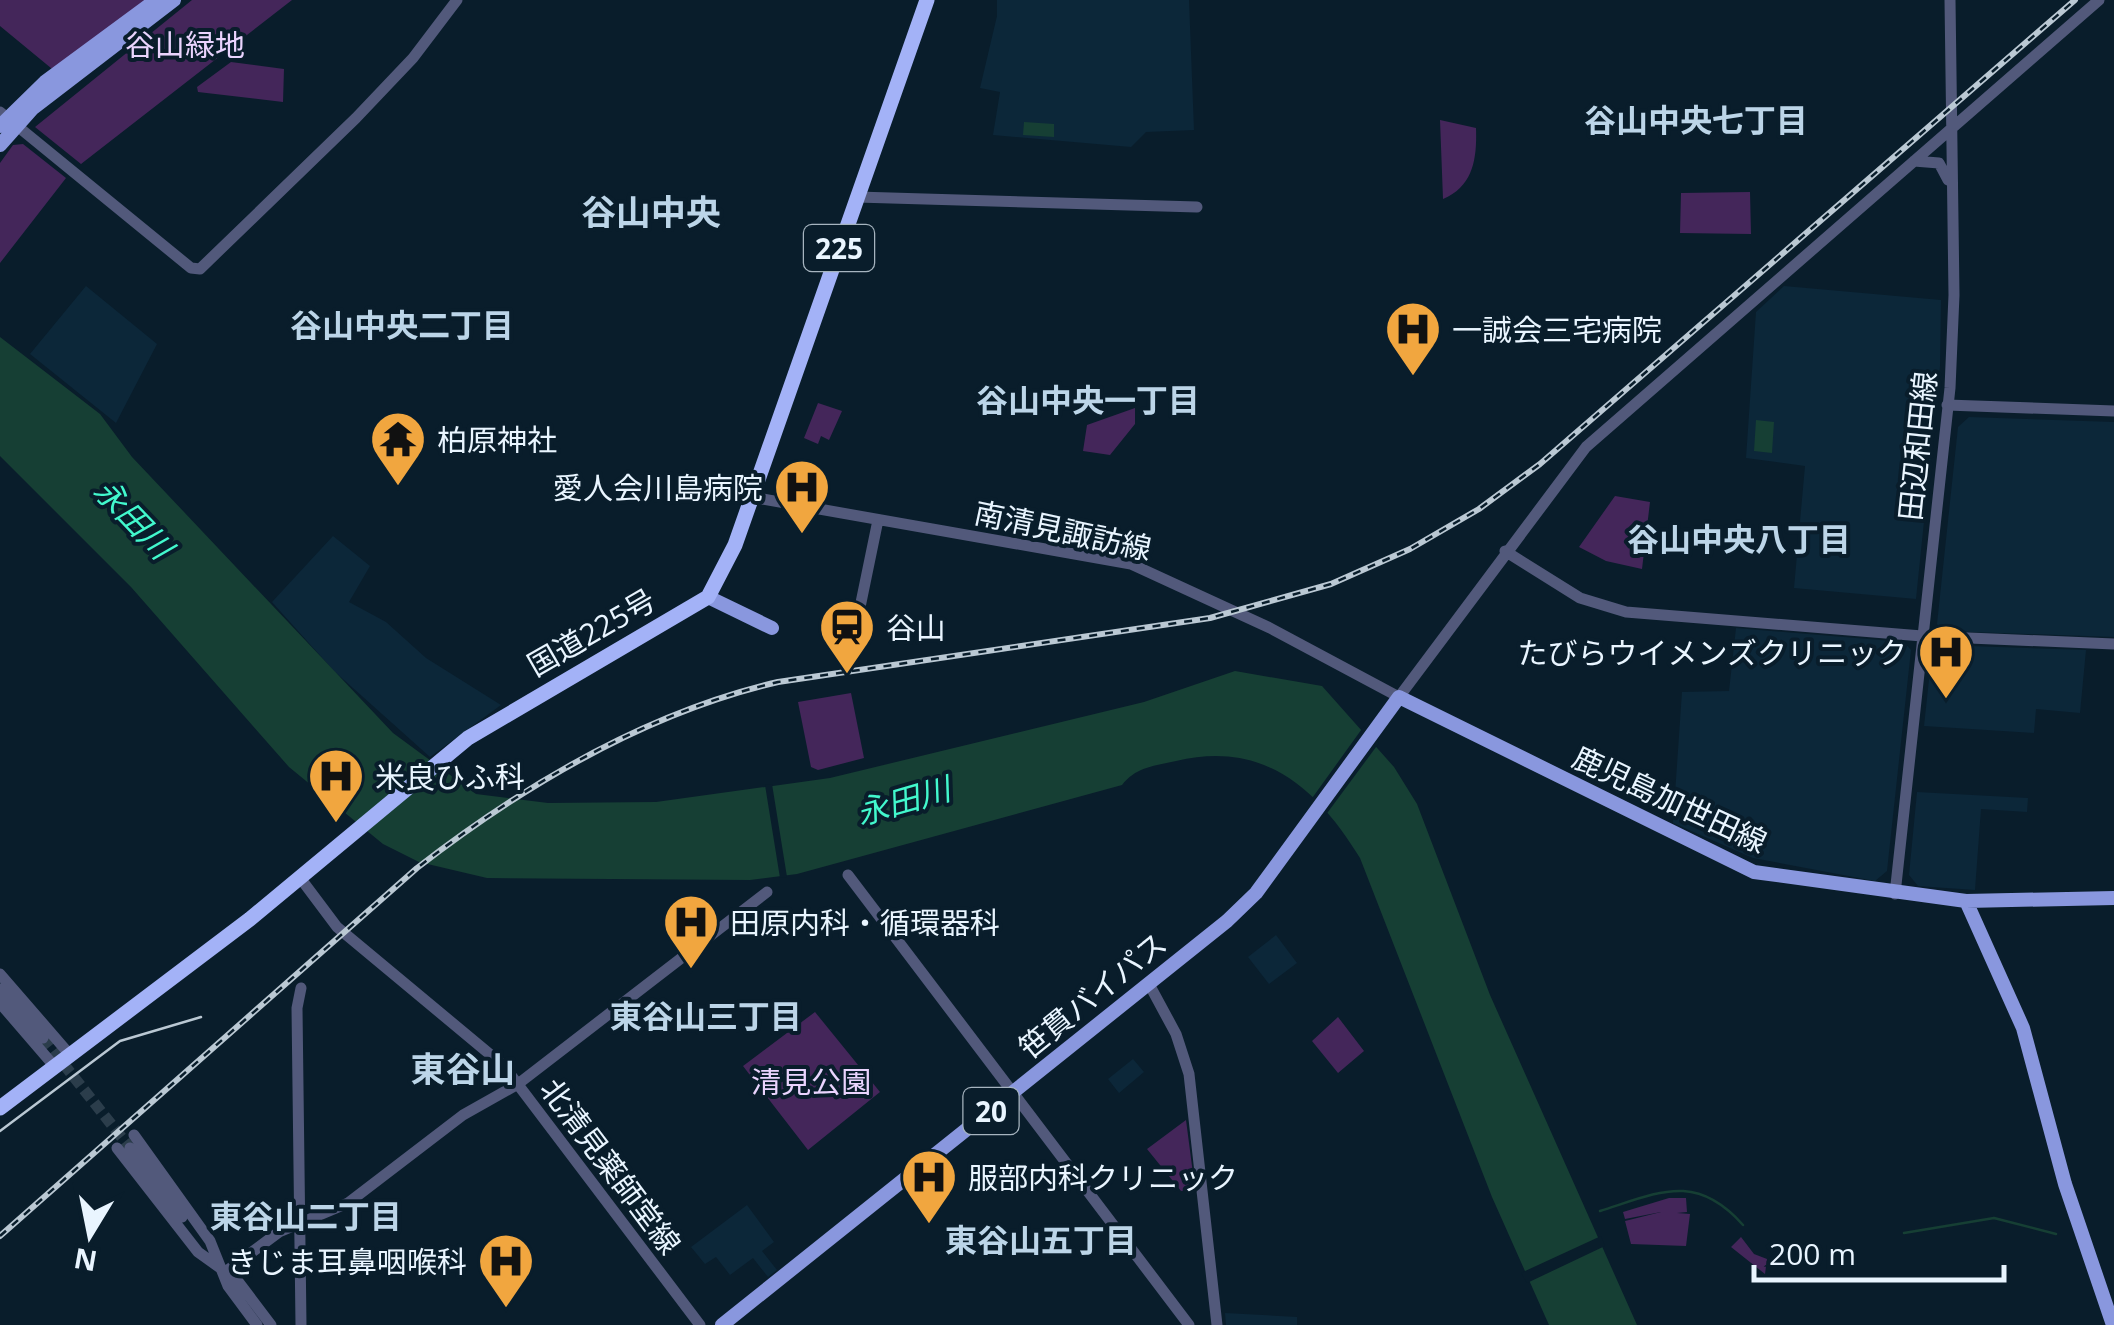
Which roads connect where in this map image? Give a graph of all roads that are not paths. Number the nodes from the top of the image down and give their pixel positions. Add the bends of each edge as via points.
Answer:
1 (156, 0) edge
2 (174, 0) edge
3 (457, 0) edge
4 (927, 0) edge
5 (1950, 0) edge
6 (2099, 0) edge
7 (6, 120) edge
8 (1952, 126) junction
9 (0, 145) edge
10 (1910, 162) junction
11 (1952, 192) junction
12 (857, 196) junction
13 (1198, 206) dead end
14 (1948, 405) junction
15 (2114, 411) edge
16 (751, 497) junction
17 (878, 520) junction
18 (1505, 552) junction
19 (708, 597) junction
20 (858, 617) dead end
21 (772, 628) dead end
22 (1922, 636) junction
23 (2114, 644) edge
24 (1400, 697) junction
25 (848, 875) dead end
26 (301, 879) junction
27 (768, 892) dead end
28 (1895, 894) junction
29 (2114, 898) edge
30 (1966, 901) junction
31 (0, 974) edge
32 (1149, 984) junction
33 (0, 988) edge
34 (302, 988) dead end
35 (0, 1003) edge
36 (43, 1038) tunnel mouth
37 (70, 1056) junction
38 (55, 1067) junction
39 (518, 1084) junction
40 (1013, 1094) junction
41 (0, 1108) edge
42 (134, 1134) tunnel mouth
43 (124, 1148) tunnel mouth
44 (299, 1224) junction
45 (224, 1273) junction
46 (257, 1325) edge
47 (271, 1325) edge
48 (302, 1325) edge
49 (700, 1325) edge
50 (722, 1325) edge
51 (1190, 1325) edge
52 (1218, 1325) edge
53 (2113, 1325) edge

1 - 7 main road via 45,82
2 - 7 main road
3 - 7 street via 356,118 200,270
4 - 12 highway, 225
5 - 8 street, 田辺和田線
6 - 8 street
7 - 9 main road
8 - 10 street
8 - 11 street, 田辺和田線
10 - 11 street via 1939,163
10 - 18 street via 1618,416 1566,468
11 - 14 street, 田辺和田線
12 - 13 street
12 - 16 highway, 225
14 - 15 street
14 - 22 street, 田辺和田線
16 - 17 street, 南清見諏訪線
16 - 19 highway, 225
17 - 20 street
17 - 24 street, 南清見諏訪線 via 1131,564
18 - 22 street via 1562,590 1616,610
18 - 24 street
19 - 21 main road
19 - 26 highway, 国道225号 via 490,723
22 - 23 street
22 - 28 street, 田辺和田線
24 - 28 main road, 鹿児島加世田線 via 1729,863
24 - 32 main road, 笹貫バイパス / 20 via 1252,898
25 - 40 street
26 - 37 highway, 国道225号
26 - 39 street, 北清見薬師堂線 via 338,927
27 - 39 street
28 - 30 main road, 鹿児島加世田線
29 - 30 main road, 鹿児島加世田線
30 - 53 main road via 2023,1028
31 - 37 street
32 - 40 main road, 笹貫バイパス / 20
32 - 52 street via 1189,1074
33 - 36 street
34 - 44 street
35 - 38 street
37 - 38 highway, 国道225号
38 - 41 highway, 国道225号
39 - 44 street via 463,1116 338,1210
39 - 49 street, 北清見薬師堂線
40 - 50 main road, 笹貫バイパス / 20
40 - 51 street
42 - 45 street via 210,1241
43 - 45 street
44 - 45 street
44 - 48 street
45 - 46 street
45 - 47 street

